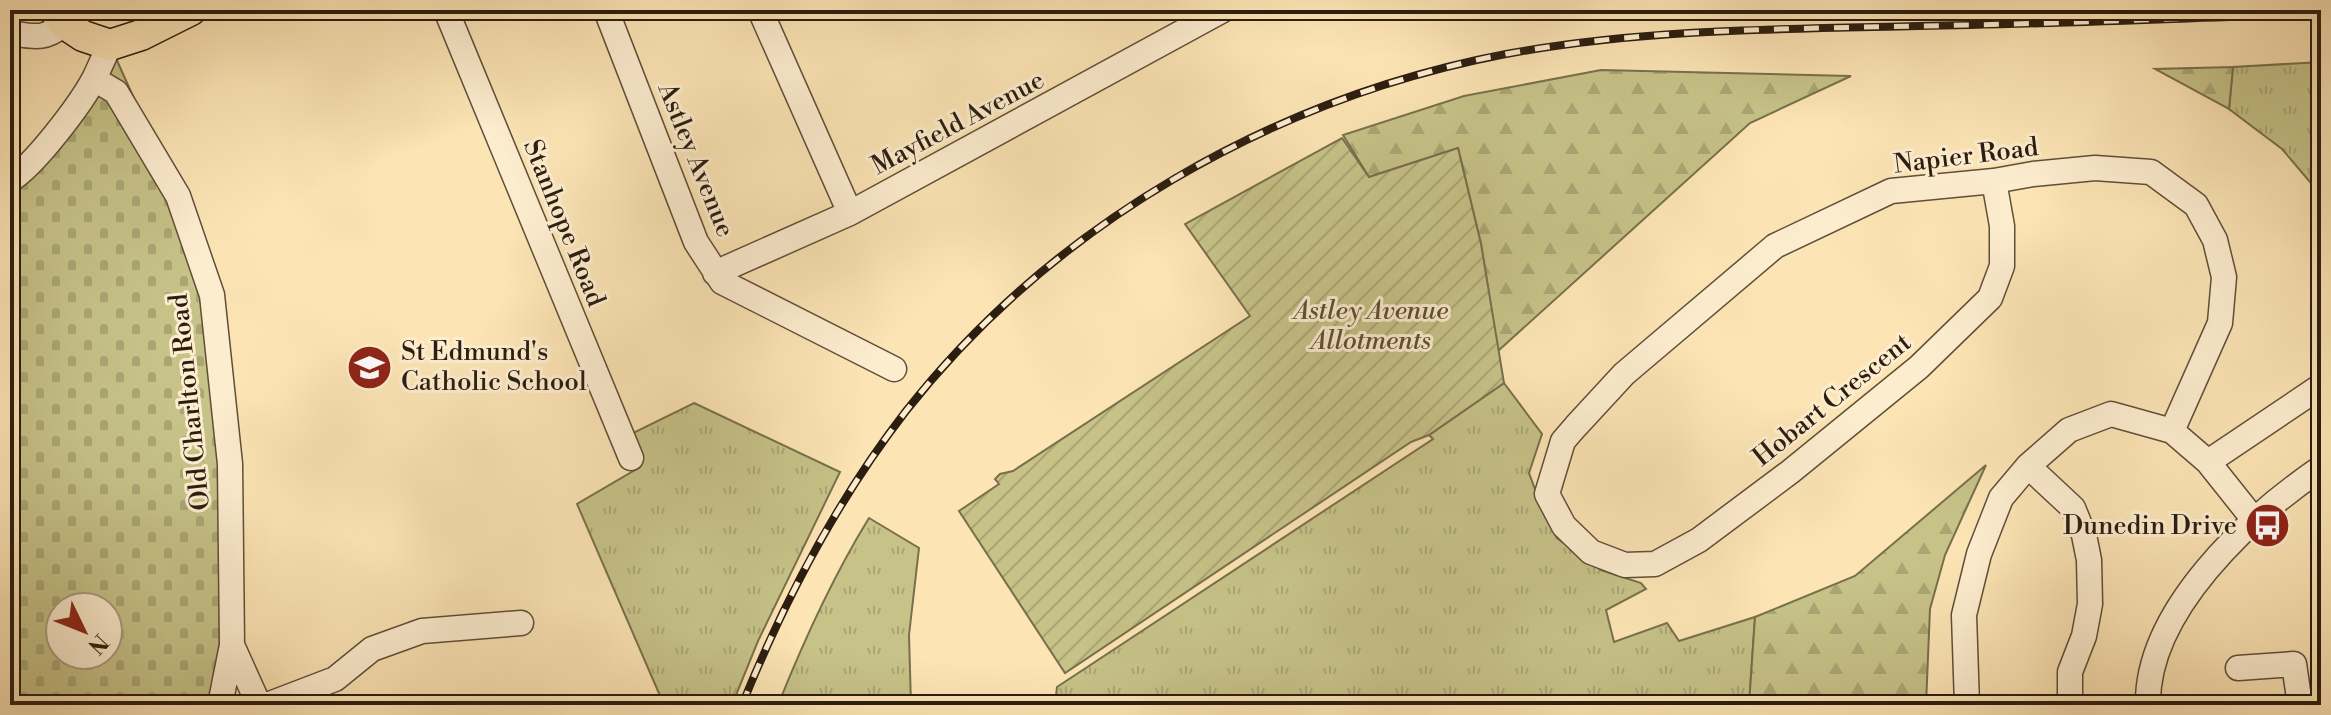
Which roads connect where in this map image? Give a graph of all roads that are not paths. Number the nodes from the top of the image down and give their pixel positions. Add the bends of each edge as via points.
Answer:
1 (191, 10) edge
2 (446, 10) edge
3 (606, 10) edge
4 (760, 10) edge
5 (1223, 10) edge
6 (60, 17) edge
7 (10, 33) edge
8 (110, 45) junction
9 (94, 79) junction
10 (10, 180) edge
11 (1994, 181) junction
12 (850, 213) junction
13 (715, 273) junction
14 (894, 369) dead end
15 (2321, 386) edge
16 (2172, 431) junction
17 (631, 458) dead end
18 (2208, 462) junction
19 (2028, 466) junction
20 (2321, 468) edge
21 (2255, 521) junction
22 (1591, 552) joint
23 (521, 623) dead end
24 (232, 645) junction
25 (2238, 668) dead end
26 (220, 705) edge
27 (259, 705) edge
28 (267, 705) edge
29 (1967, 705) edge
30 (2070, 705) edge
31 (2148, 705) edge
32 (2300, 705) edge

1 - 8 main road
2 - 17 street, Stanhope Road
3 - 13 street, Astley Avenue via 696,242
4 - 12 street
5 - 12 street, Mayfield Avenue
6 - 7 street via 56,31 40,38
6 - 8 main road via 83,36
8 - 9 street
9 - 10 street via 29,165
9 - 24 street, Old Charlton Road via 116,92 178,196 212,295 230,464
11 - 16 street, Napier Road via 2095,168 2151,172 2196,205 2215,240 2224,277 2220,323
11 - 22 street, Hobart Crescent via 2002,266 1990,298 1919,367 1699,540 1655,564 1625,565
11 - 22 street, Napier Road via 1891,191 1775,246 1624,374 1563,441 1547,494 1564,526
12 - 13 street, Mayfield Avenue
13 - 14 street, Astley Avenue via 722,282
15 - 18 street
16 - 18 street
16 - 19 street via 2111,414 2069,430
18 - 21 street
19 - 29 street via 2001,498 1979,554 1964,615
19 - 30 street via 2073,508 2089,560 2090,604 2070,672
20 - 21 street
21 - 31 street via 2208,567 2175,613 2155,658
23 - 28 street via 422,631 372,649 335,679
24 - 26 street, Old Charlton Road
24 - 27 street
25 - 32 street via 2294,664

